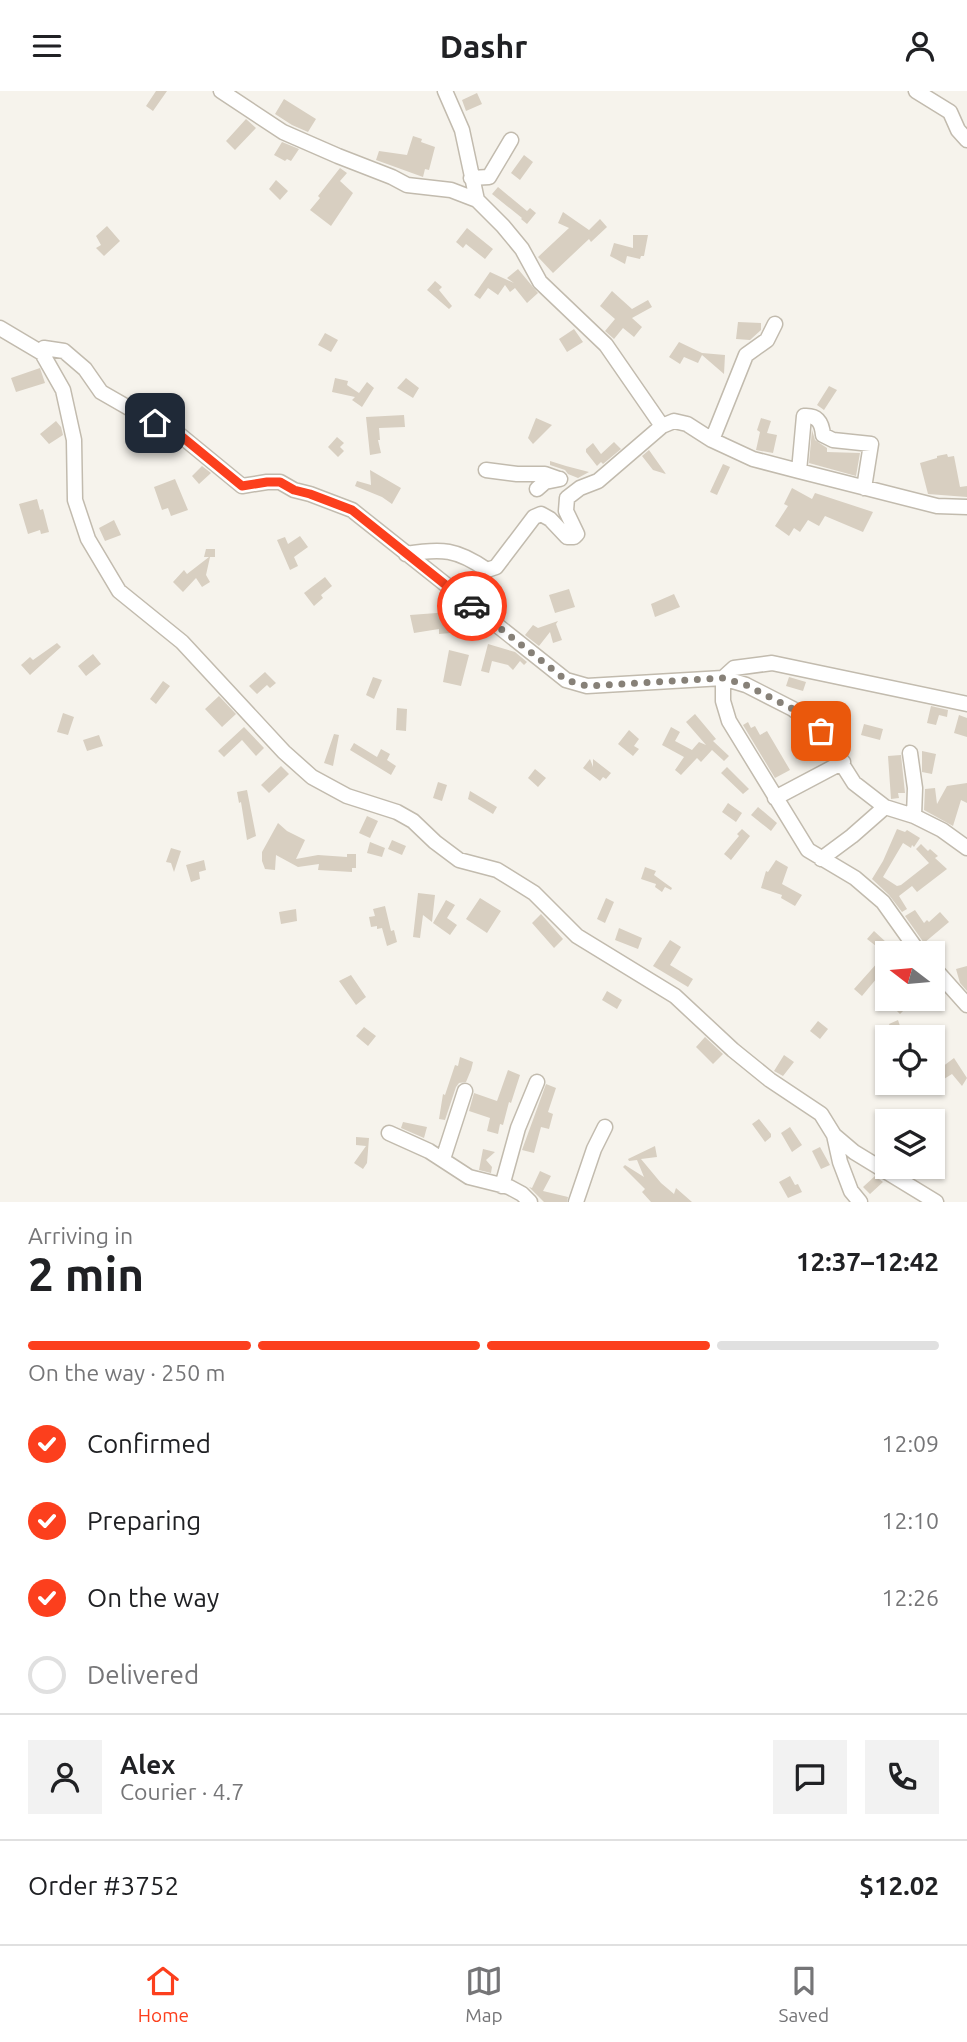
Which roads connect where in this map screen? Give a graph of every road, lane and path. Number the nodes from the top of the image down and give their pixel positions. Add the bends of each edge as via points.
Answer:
1 (221, 91) edge
2 (445, 91) edge
3 (916, 91) edge
4 (511, 140) dead end
5 (967, 140) edge
6 (471, 178) junction
7 (477, 200) junction
8 (775, 324) dead end
9 (0, 328) edge
10 (42, 353) junction
11 (663, 426) junction
12 (712, 440) junction
13 (486, 470) dead end
14 (799, 471) junction
15 (559, 479) junction
16 (580, 488) junction
17 (864, 488) junction
18 (537, 489) dead end
19 (967, 507) edge
20 (406, 554) junction
21 (723, 678) junction
22 (967, 704) edge
23 (910, 753) dead end
24 (842, 762) junction
25 (775, 798) junction
26 (885, 807) junction
27 (914, 816) junction
28 (966, 843) edge
29 (821, 859) junction
30 (911, 941) edge
31 (945, 980) edge
32 (967, 1005) edge
33 (537, 1082) dead end
34 (465, 1091) dead end
35 (605, 1127) dead end
36 (388, 1133) dead end
37 (834, 1135) junction
38 (443, 1159) junction
39 (502, 1186) junction
40 (530, 1202) edge
41 (576, 1202) edge
42 (860, 1202) edge
43 (936, 1202) edge

1 - 7 street via 283,132 338,156 407,185 451,190
2 - 6 street via 462,130
3 - 5 street via 950,112
4 - 6 street via 489,177
6 - 7 street
7 - 11 street via 522,249 540,282 606,345
8 - 12 street via 767,340 746,355
9 - 10 street
10 - 20 street via 44,348 64,351 85,369 101,392 175,431 242,486 280,482 352,510
10 - 37 street via 63,390 74,440 75,500 88,540 118,591 182,642 312,777 347,796 397,812 459,860 496,870 534,893 577,936 675,996 770,1080 821,1114
11 - 12 street via 674,421 687,424
11 - 16 street via 598,481
12 - 14 street via 753,459
13 - 15 street
14 - 17 street
14 - 17 street via 804,416 811,415 822,424 823,435 871,445
15 - 16 street
15 - 18 street
16 - 20 street via 568,498 566,511 577,534 567,537 541,514 496,567 487,570 452,551
17 - 19 street via 937,506
20 - 21 street via 566,680 587,686
21 - 22 street via 734,668 772,663
21 - 24 street via 793,709 821,731
21 - 25 street via 729,721
23 - 27 street
24 - 25 street
24 - 26 street via 853,783
25 - 29 street via 808,850
26 - 27 street
26 - 29 street
27 - 28 street
29 - 30 street via 855,878 883,902
31 - 32 street
33 - 39 street
34 - 38 street
35 - 41 street
36 - 38 street
37 - 42 street via 851,1191
37 - 43 street
38 - 39 street via 469,1177
39 - 40 street

